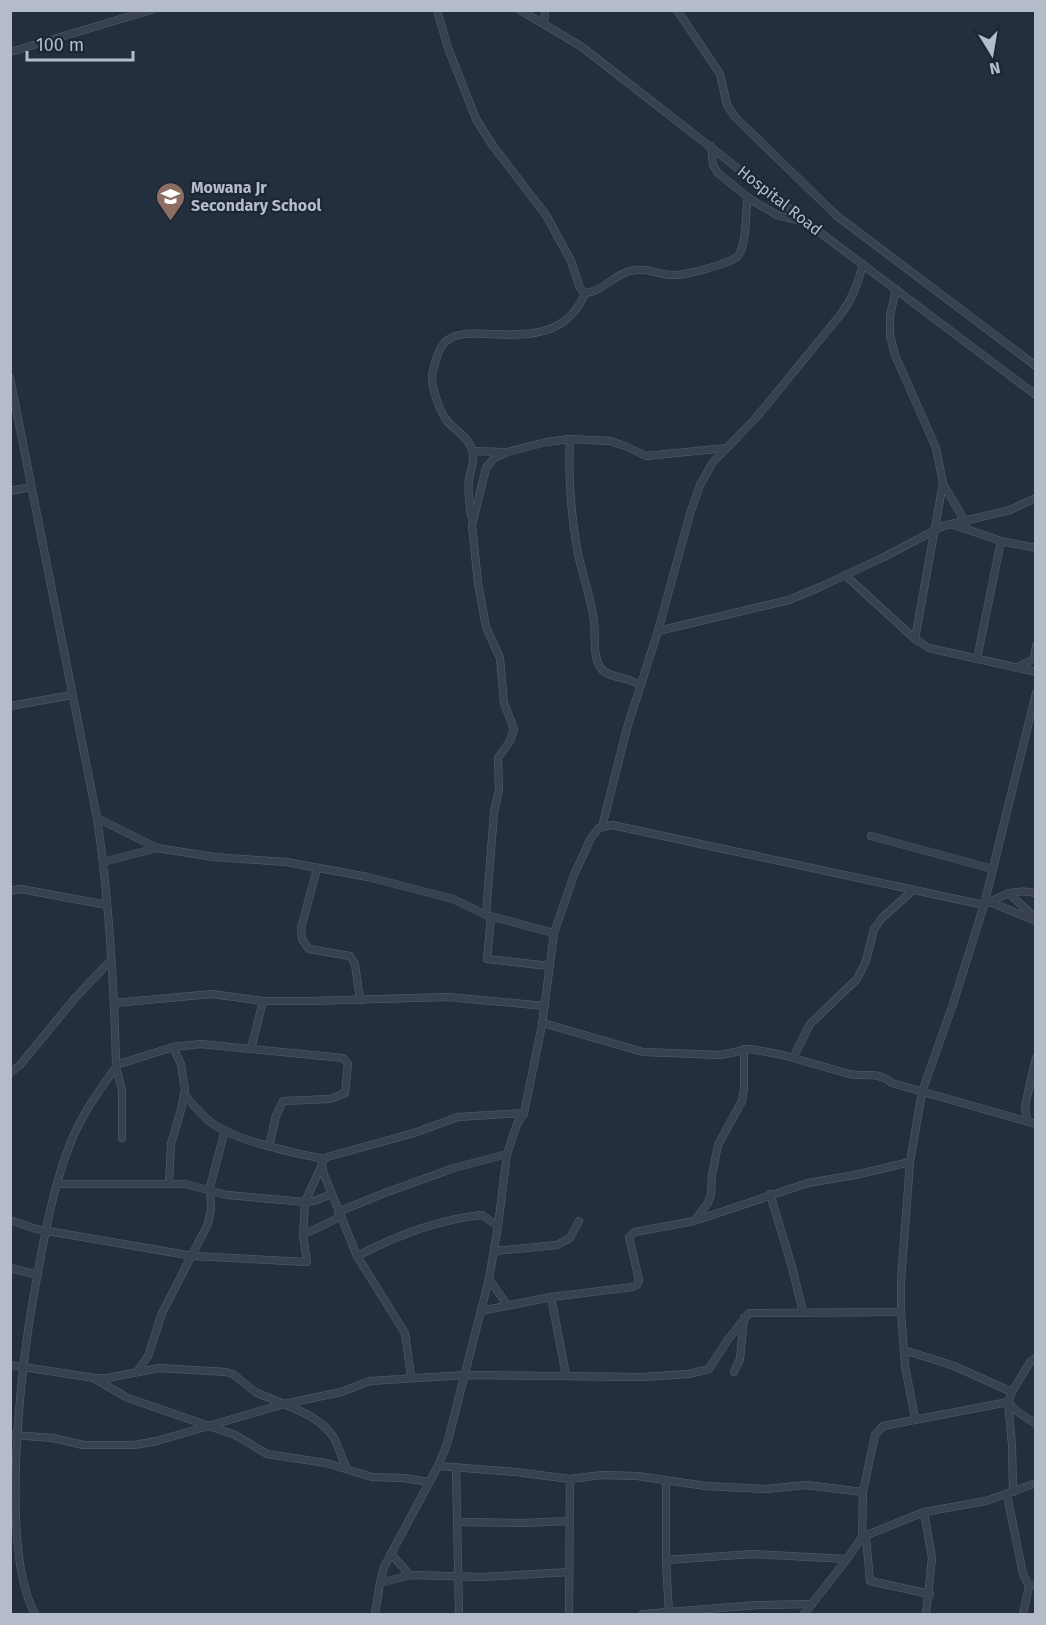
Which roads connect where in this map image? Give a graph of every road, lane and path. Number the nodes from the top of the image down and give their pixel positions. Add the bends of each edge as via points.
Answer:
1 (151, 10) edge
2 (437, 10) edge
3 (520, 10) edge
4 (545, 10) edge
5 (677, 10) edge
6 (544, 23) junction
7 (10, 52) edge
8 (711, 146) junction
9 (748, 197) junction
10 (808, 223) junction
11 (863, 264) junction
12 (896, 290) junction
13 (585, 293) junction
14 (1035, 366) edge
15 (10, 378) edge
16 (1035, 395) edge
17 (570, 439) junction
18 (726, 447) junction
19 (472, 451) junction
20 (508, 452) junction
21 (943, 483) junction
22 (32, 488) junction
23 (10, 491) edge
24 (1035, 498) edge
25 (965, 521) junction
26 (472, 525) junction
27 (950, 525) junction
28 (971, 530) junction
29 (934, 531) junction
30 (1001, 541) junction
31 (1035, 548) edge
32 (845, 575) junction
33 (658, 631) junction
34 (915, 639) junction
35 (1035, 646) edge
36 (1035, 658) edge
37 (977, 659) junction
38 (1016, 668) junction
39 (1035, 672) edge
40 (640, 686) junction
41 (1035, 693) edge
42 (72, 695) junction
43 (10, 706) edge
44 (97, 818) junction
45 (602, 827) junction
46 (871, 836) dead end
47 (157, 848) junction
48 (103, 862) junction
49 (317, 869) junction
50 (993, 869) junction
51 (1035, 887) edge
52 (10, 891) edge
53 (912, 891) junction
54 (1018, 891) junction
55 (1009, 893) junction
56 (1035, 893) edge
57 (987, 903) junction
58 (106, 905) junction
59 (489, 916) junction
60 (1035, 920) edge
61 (554, 933) junction
62 (111, 960) junction
63 (549, 966) junction
64 (360, 999) junction
65 (263, 1001) junction
66 (114, 1003) junction
67 (545, 1006) junction
68 (543, 1023) junction
69 (173, 1047) junction
70 (251, 1049) junction
71 (744, 1049) junction
72 (793, 1058) junction
73 (1035, 1058) edge
74 (116, 1065) junction
75 (10, 1073) edge
76 (922, 1092) junction
77 (184, 1094) junction
78 (1025, 1106) junction
79 (524, 1113) junction
80 (1016, 1118) junction
81 (1027, 1121) junction
82 (1035, 1124) edge
83 (225, 1130) junction
84 (122, 1138) dead end
85 (269, 1146) junction
86 (507, 1154) junction
87 (322, 1162) junction
88 (910, 1162) junction
89 (57, 1184) junction
90 (169, 1184) junction
91 (209, 1191) junction
92 (332, 1194) junction
93 (770, 1194) junction
94 (305, 1202) junction
95 (708, 1203) junction
96 (717, 1212) junction
97 (339, 1214) junction
98 (10, 1220) edge
99 (579, 1221) dead end
100 (694, 1221) junction
101 (498, 1226) junction
102 (45, 1230) junction
103 (303, 1235) junction
104 (494, 1251) junction
105 (193, 1256) junction
106 (357, 1256) junction
107 (10, 1268) edge
108 (38, 1275) junction
109 (489, 1279) junction
110 (551, 1297) junction
111 (507, 1305) junction
112 (481, 1311) junction
113 (803, 1312) junction
114 (901, 1312) junction
115 (745, 1317) junction
116 (904, 1350) junction
117 (1035, 1357) edge
118 (10, 1365) edge
119 (20, 1367) junction
120 (137, 1372) junction
121 (735, 1372) dead end
122 (465, 1375) junction
123 (566, 1375) junction
124 (411, 1377) junction
125 (95, 1378) junction
126 (1012, 1392) junction
127 (1008, 1402) junction
128 (284, 1404) junction
129 (915, 1418) junction
130 (1035, 1424) edge
131 (210, 1426) junction
132 (13, 1435) junction
133 (438, 1466) junction
134 (456, 1467) junction
135 (347, 1469) junction
136 (11, 1471) edge
137 (570, 1479) junction
138 (666, 1480) junction
139 (429, 1482) junction
140 (1035, 1483) edge
141 (863, 1492) junction
142 (1010, 1494) junction
143 (924, 1512) junction
144 (569, 1521) junction
145 (458, 1522) junction
146 (864, 1537) junction
147 (391, 1554) junction
148 (847, 1559) junction
149 (666, 1560) junction
150 (569, 1572) junction
151 (410, 1575) junction
152 (459, 1576) junction
153 (380, 1583) junction
154 (1032, 1586) edge
155 (930, 1594) junction
156 (812, 1604) junction
157 (35, 1614) edge
158 (378, 1614) edge
159 (459, 1614) edge
160 (569, 1614) edge
161 (643, 1614) edge
162 (668, 1614) edge
163 (804, 1614) edge
164 (926, 1614) edge
165 (1023, 1614) edge

1 - 7 street
2 - 13 street via 476,119 546,215
3 - 6 street, Hospital Road
4 - 6 street
5 - 14 street via 720,74 727,105 735,117 837,216
6 - 8 street, Hospital Road via 582,47
8 - 9 street via 712,165 718,174
8 - 10 street, Hospital Road
9 - 10 street via 777,215
9 - 13 street via 743,247 730,261 683,275 631,270
10 - 11 street, Hospital Road
11 - 12 street, Hospital Road
11 - 18 street via 850,302 762,411
12 - 16 street, Hospital Road
12 - 21 street via 890,335 898,363 936,448
13 - 19 street via 580,306 551,330 470,333 449,339 442,346 432,373 433,389 448,422
15 - 22 street
17 - 18 street via 610,441 646,456
17 - 20 street
17 - 40 street via 568,473 573,520 594,622 596,655 600,668
18 - 33 street via 706,473 697,494
19 - 20 street
19 - 26 street
20 - 26 street via 494,458 486,468
21 - 25 street
21 - 29 street
22 - 23 street
22 - 42 street
24 - 25 street via 1010,510
25 - 27 street
25 - 28 street
26 - 59 street via 486,627 500,658 504,703 514,729 498,758
27 - 28 street
27 - 29 street
28 - 30 street
29 - 32 street
29 - 34 street
30 - 31 street
30 - 37 street
32 - 33 street via 789,600
32 - 34 street
33 - 40 street
34 - 37 street via 929,648
35 - 36 street
36 - 38 street
37 - 38 street
38 - 39 street
40 - 45 street
41 - 50 street
42 - 43 street
42 - 44 street
44 - 47 street
44 - 48 street
45 - 53 street via 612,825
45 - 61 street via 594,832 582,854
46 - 50 street
47 - 48 street
47 - 49 street
48 - 58 street
49 - 59 street via 413,887 453,898
49 - 64 street via 302,939 309,949 350,956 355,964
50 - 57 street
51 - 54 street
52 - 58 street via 21,889
53 - 57 street
53 - 72 street via 874,929 857,979 810,1024
54 - 55 street
54 - 56 street
55 - 57 street
55 - 60 street
57 - 60 street
57 - 76 street
58 - 62 street
59 - 61 street
59 - 63 street via 487,959
61 - 63 street
62 - 66 street
62 - 75 street
63 - 67 street
64 - 65 street
64 - 67 street via 448,997
65 - 66 street via 212,994
65 - 70 street
66 - 74 street
67 - 68 street
68 - 71 street via 643,1052 711,1056
68 - 79 street
69 - 70 street via 201,1044
69 - 74 street
69 - 77 street via 184,1076
70 - 85 street via 343,1058 348,1064 343,1095 318,1101 283,1101
71 - 72 street
71 - 95 street via 742,1101 718,1145
72 - 76 street via 849,1074 877,1074
73 - 78 street
74 - 84 street via 123,1106
74 - 89 street via 81,1119
76 - 80 street
76 - 88 street
77 - 83 street
77 - 90 street via 171,1144
78 - 80 street
78 - 81 street
79 - 86 street
79 - 87 street via 458,1117
80 - 81 street
81 - 82 street
83 - 85 street
83 - 91 street
85 - 87 street
86 - 97 street via 442,1172
86 - 101 street
87 - 92 street
87 - 94 street
88 - 93 street
88 - 114 street
89 - 90 street
89 - 102 street
90 - 91 street
91 - 94 street
91 - 105 street via 210,1217
92 - 94 street
92 - 97 street
93 - 96 street
93 - 113 street
94 - 103 street
95 - 96 street
95 - 100 street
96 - 100 street
97 - 103 street
97 - 106 street
98 - 102 street
99 - 104 street via 570,1238 557,1245
100 - 110 street via 631,1234 637,1285
101 - 104 street
101 - 106 street via 482,1215 447,1220
102 - 105 street
102 - 108 street
103 - 105 street via 307,1262
104 - 109 street
105 - 120 street
106 - 124 street via 405,1333
107 - 108 street
108 - 119 street
109 - 111 street
109 - 112 street
110 - 111 street
110 - 123 street
111 - 112 street
112 - 122 street
113 - 114 street
113 - 115 street via 754,1312
114 - 116 street
115 - 121 street
115 - 123 street via 709,1369 641,1377
116 - 126 street via 954,1366
116 - 129 street
117 - 126 street
118 - 119 street
119 - 125 street
119 - 132 street
120 - 125 street
120 - 128 street via 176,1367 226,1372 255,1392
122 - 123 street
122 - 124 street
122 - 133 street
124 - 128 street via 370,1381 341,1392
125 - 131 street via 136,1401
126 - 127 street
127 - 129 street
127 - 130 street
127 - 142 street via 1012,1445
128 - 131 street
128 - 135 street via 327,1429
129 - 141 street via 884,1426 875,1435
131 - 132 street via 134,1444 83,1445
131 - 135 street via 247,1440 267,1454 326,1462
132 - 136 street
133 - 134 street
133 - 139 street
134 - 137 street
134 - 145 street
135 - 139 street via 372,1477
136 - 157 street via 13,1552 24,1595
137 - 138 street via 602,1475
137 - 144 street
138 - 141 street via 706,1486 766,1489 806,1485
138 - 149 street
139 - 147 street
140 - 142 street
141 - 146 street
142 - 143 street
142 - 154 street via 1023,1574
143 - 146 street
143 - 155 street via 932,1558
144 - 145 street
144 - 150 street
145 - 152 street
146 - 148 street
146 - 155 street via 870,1581
147 - 151 street
147 - 153 street
148 - 149 street via 753,1554
148 - 156 street
149 - 162 street
150 - 152 street
150 - 160 street
151 - 152 street
151 - 153 street
152 - 159 street
153 - 158 street
154 - 165 street
155 - 164 street
156 - 162 street
156 - 163 street
161 - 162 street

